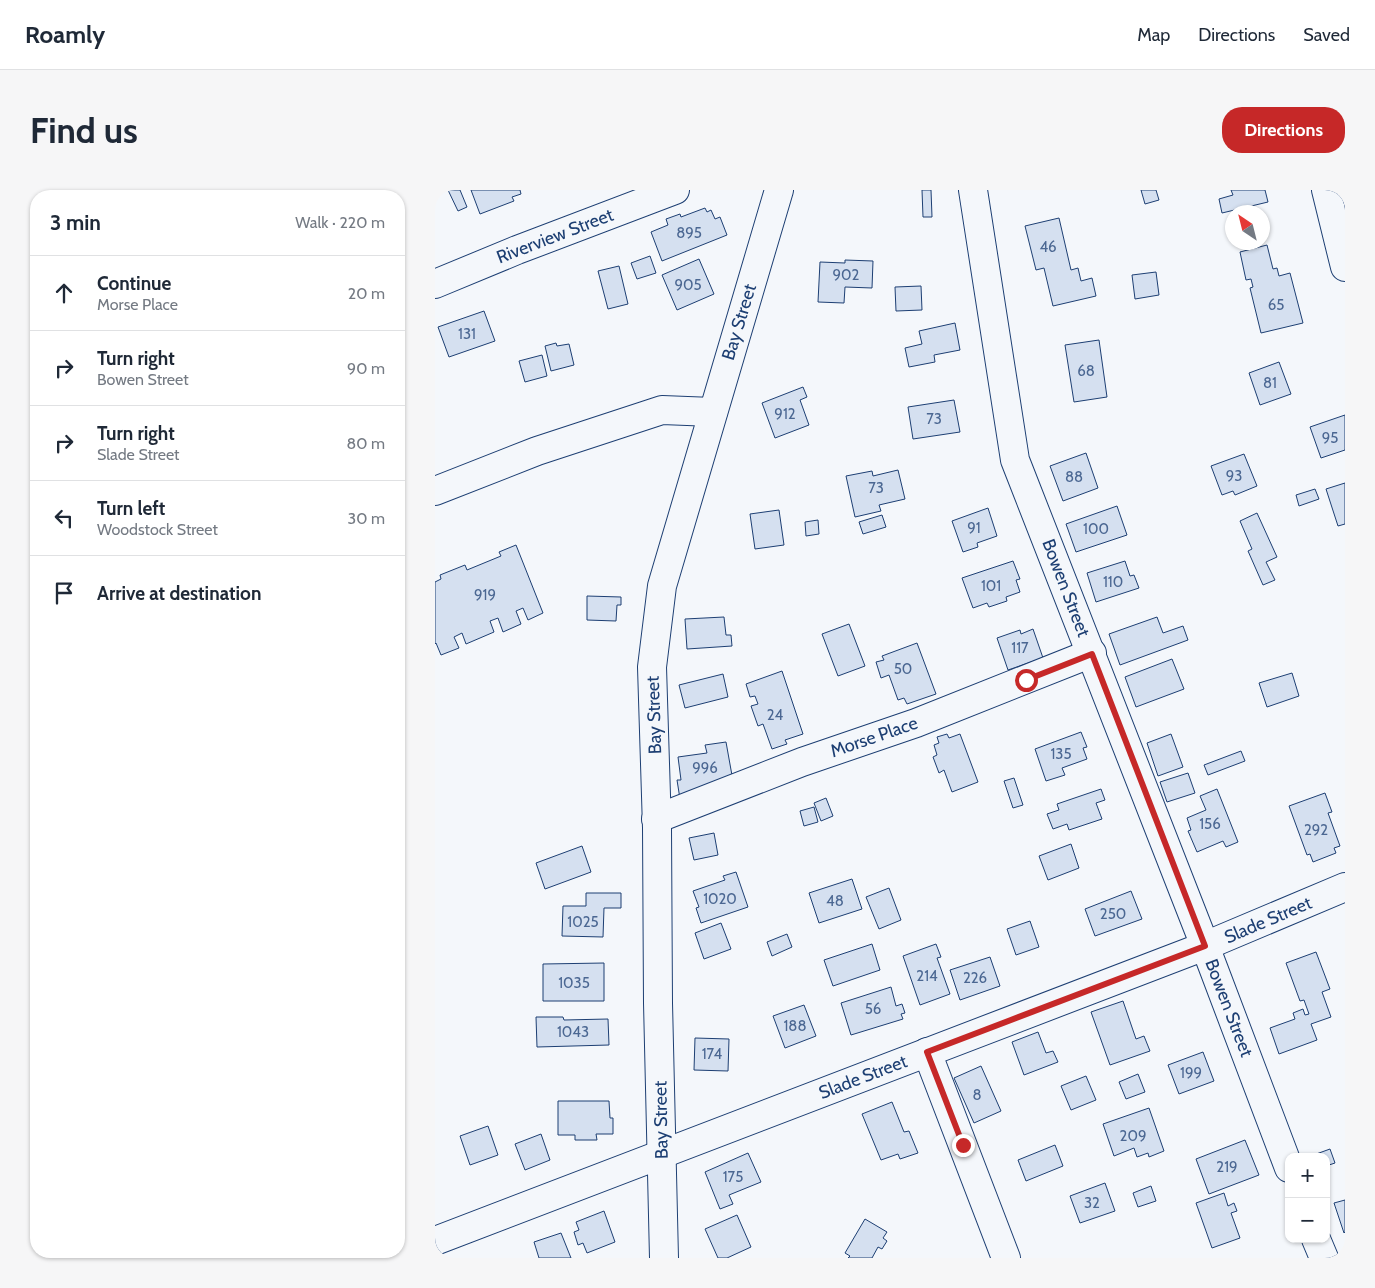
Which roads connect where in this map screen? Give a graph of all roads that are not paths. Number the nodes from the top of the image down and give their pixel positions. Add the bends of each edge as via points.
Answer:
1 (675, 190) edge
2 (779, 190) edge
3 (973, 190) edge
4 (1326, 190) edge
5 (1345, 267) edge
6 (435, 284) edge
7 (713, 412) junction
8 (435, 491) edge
9 (1092, 654) junction
10 (657, 819) junction
11 (1345, 887) edge
12 (1205, 946) junction
13 (927, 1052) junction
14 (661, 1156) junction
15 (1285, 1157) edge
16 (435, 1241) edge
17 (1318, 1243) edge
18 (664, 1258) edge
19 (1006, 1258) edge
20 (1324, 1258) edge

1 - 6 street, Riverview Street
2 - 7 street, Bay Street
3 - 9 street, Bowen Street via 1015,460
4 - 5 street
7 - 8 street via 662,410 537,451
7 - 10 street, Bay Street via 662,586 652,667
9 - 10 street, Morse Place
9 - 12 street, Bowen Street
10 - 14 street, Bay Street
11 - 12 street, Slade Street
12 - 13 street, Slade Street
12 - 15 street, Bowen Street
13 - 14 street, Slade Street
13 - 19 street
14 - 16 street, Slade Street
14 - 18 street, Bay Street
17 - 20 street

